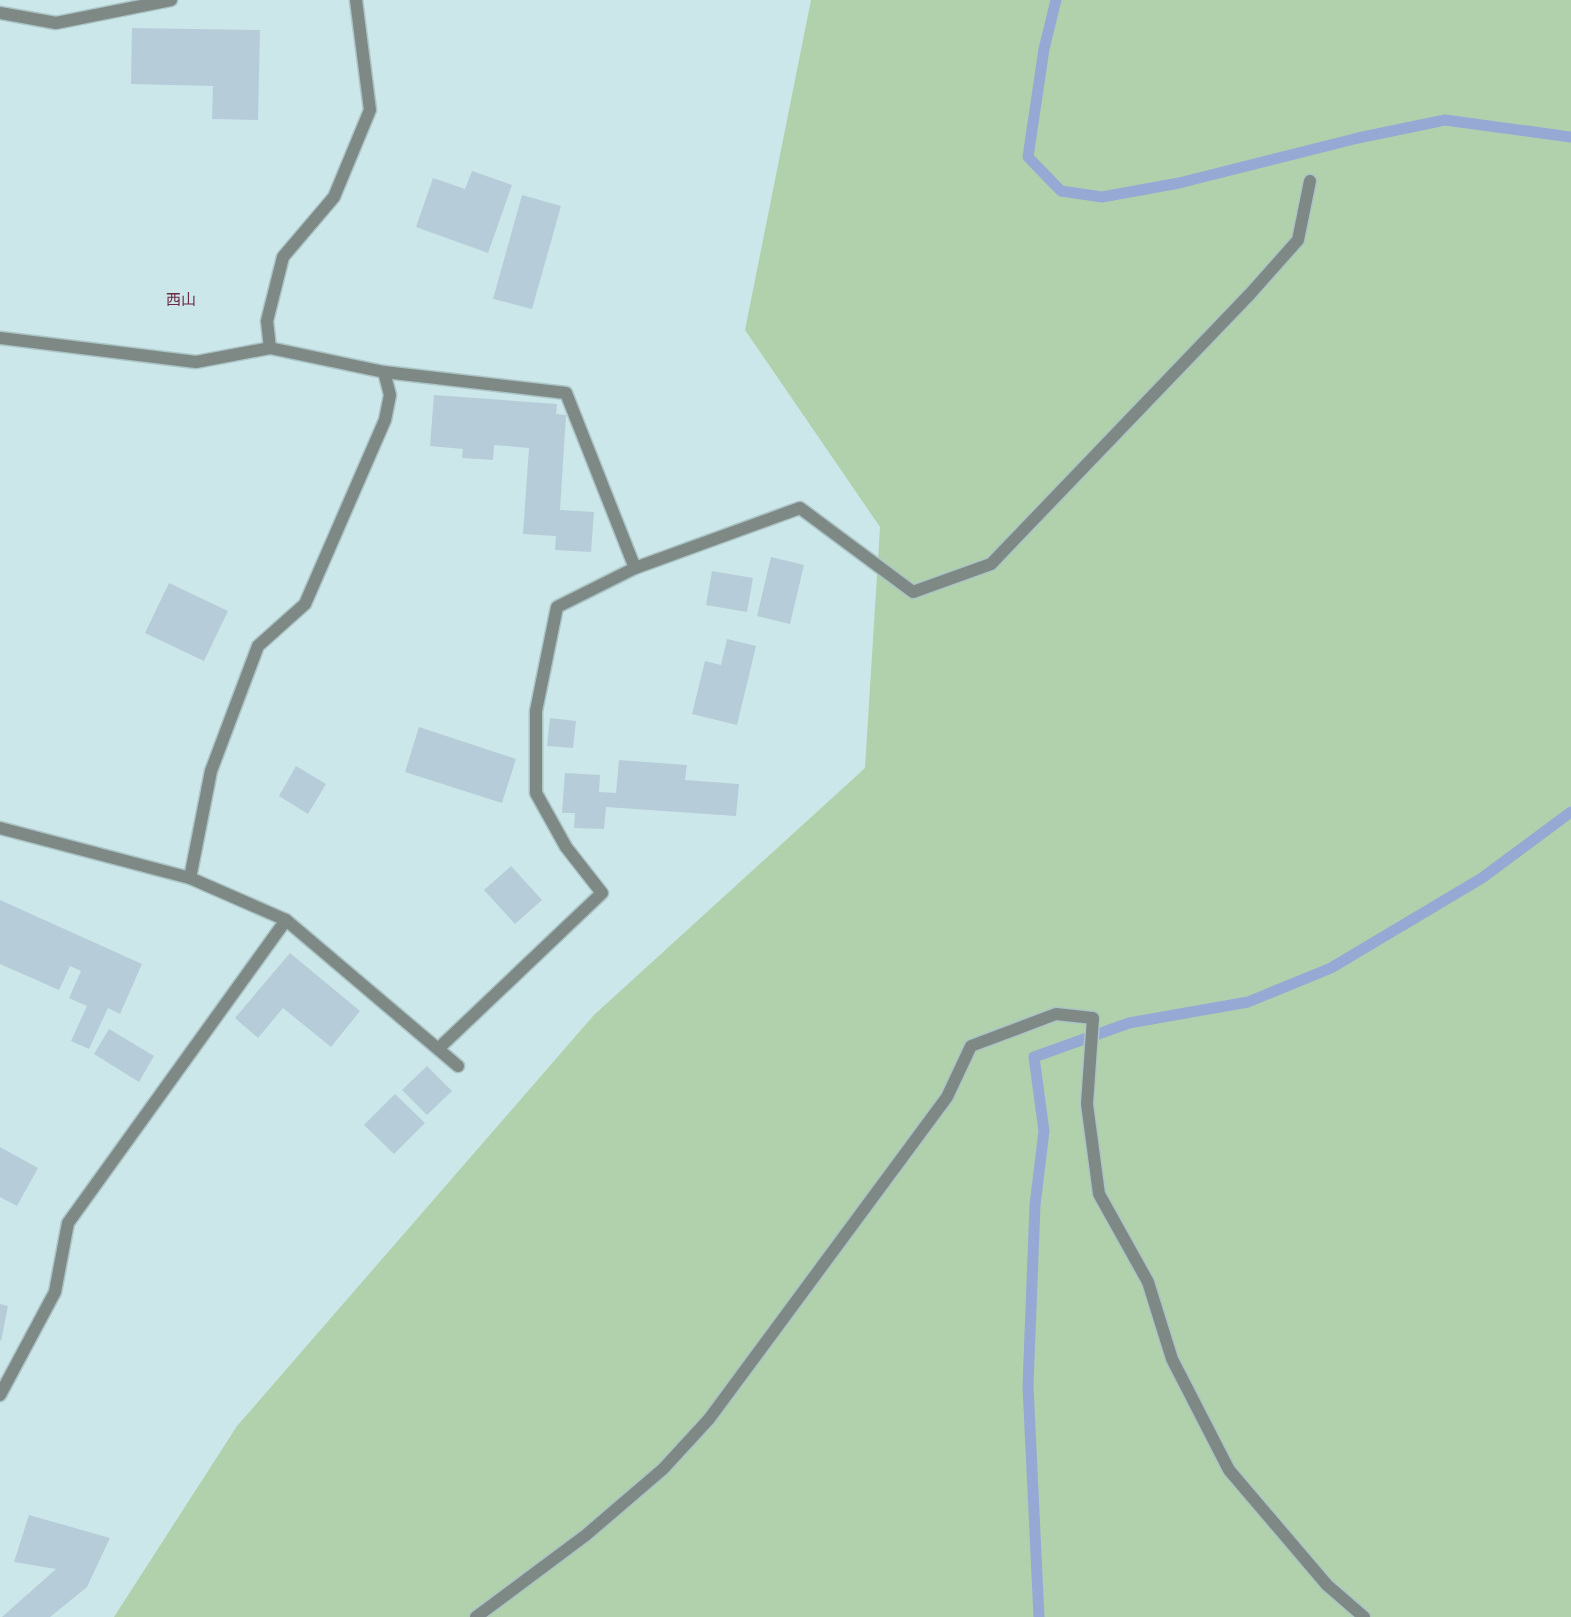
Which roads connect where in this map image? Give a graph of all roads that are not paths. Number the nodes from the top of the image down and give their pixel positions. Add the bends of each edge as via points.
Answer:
1 (172, 0) edge
2 (356, 0) edge
3 (0, 13) edge
4 (1310, 181) dead end
5 (0, 338) edge
6 (270, 348) junction
7 (384, 372) junction
8 (635, 568) junction
9 (0, 828) edge
10 (190, 878) junction
11 (286, 920) junction
12 (439, 1048) junction
13 (458, 1066) dead end
14 (0, 1395) edge
15 (476, 1617) edge
16 (1364, 1617) edge

1 - 3 street via 56,23
2 - 6 street via 370,110 334,197 283,257 267,321
4 - 8 street via 1298,240 991,564 913,592 800,508
5 - 6 street via 196,362
6 - 7 street
7 - 8 street via 566,393
7 - 10 street via 390,394 385,420 305,604 258,646 212,771
8 - 12 street via 557,608 536,711 536,793 566,847 602,893
9 - 10 street
10 - 11 street
11 - 12 street
11 - 14 street via 68,1223 55,1292
12 - 13 street
15 - 16 street via 586,1535 663,1469 709,1419 946,1097 971,1046 1056,1014 1093,1018 1088,1104 1099,1194 1148,1282 1172,1359 1229,1470 1327,1584

